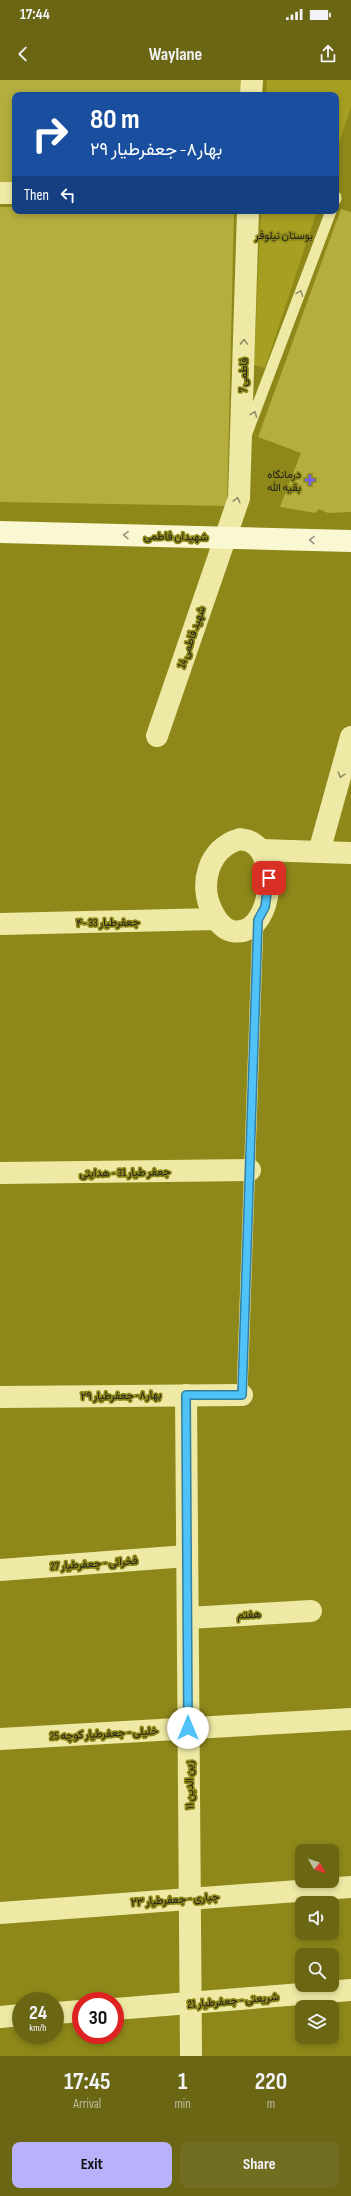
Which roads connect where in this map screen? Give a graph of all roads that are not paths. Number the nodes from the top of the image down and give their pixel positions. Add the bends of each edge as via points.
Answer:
1 (252, 80) edge
2 (251, 92) edge
3 (0, 193) edge
4 (12, 193) edge
5 (248, 214) edge
6 (330, 214) edge
7 (241, 451) junction
8 (0, 532) edge
9 (225, 537) junction
10 (351, 541) edge
11 (157, 736) dead end
12 (351, 737) edge
13 (261, 850) junction
14 (319, 852) junction
15 (351, 853) edge
16 (216, 919) junction
17 (258, 920) junction
18 (0, 924) edge
19 (250, 1170) junction
20 (0, 1173) edge
21 (186, 1395) junction
22 (242, 1395) joint
23 (0, 1397) edge
24 (187, 1556) junction
25 (0, 1570) edge
26 (311, 1610) dead end
27 (188, 1618) junction
28 (351, 1719) edge
29 (188, 1728) junction
30 (0, 1739) edge
31 (351, 1887) edge
32 (190, 1898) junction
33 (0, 1913) edge
34 (351, 1990) edge
35 (191, 2003) junction
36 (124, 2008) edge
37 (12, 2016) edge
38 (0, 2017) edge
39 (191, 2056) edge

1 - 2 street
3 - 4 street
7 -> 5 street, فاطمی 7
7 -> 6 lane
9 -> 7 street, فاطمی 7 via 239,498
9 -> 8 main road, شهیدان فاطمی
10 -> 9 main road, شهیدان فاطمی
9 - 11 street, شهید فاطمی 14
12 -> 14 street
13 - 14 street
13 - 16 street via 252,842 240,839 227,842 219,851 206,878 209,906
13 - 17 street via 269,878 265,907
14 - 15 street
16 - 17 street via 223,927 232,931 242,931
16 - 18 street, ۴- جعفرطیار 33
17 - 19 lane
19 - 20 street, جعفر طیار 31 - هدایتی
19 - 22 lane
21 - 22 street, بهار۸- جعفرطیار ۲۹
21 - 23 street, بهار۸- جعفرطیار ۲۹
21 - 24 street, زین الدین ۱۱
24 - 25 street, فخرائی - جعفرطیار 27
24 - 27 street, زین الدین ۱۱
26 - 27 street, هفتم
27 - 29 street, زین الدین ۱۱
28 - 29 street, خلیلی - جعفرطیار کوچه 25
29 - 30 street, خلیلی - جعفرطیار کوچه 25
29 - 32 street, زین الدین ۱۱
31 - 32 street, جباری - جعفرطیار ۲۳
32 - 33 street, جباری - جعفرطیار ۲۳
32 - 35 street, زین الدین ۱۱
34 - 35 street, شریعتی - جعفرطیار 21
35 - 36 street, شریعتی - جعفرطیار 21
35 - 39 street, زین الدین ۱۱
37 - 38 street

